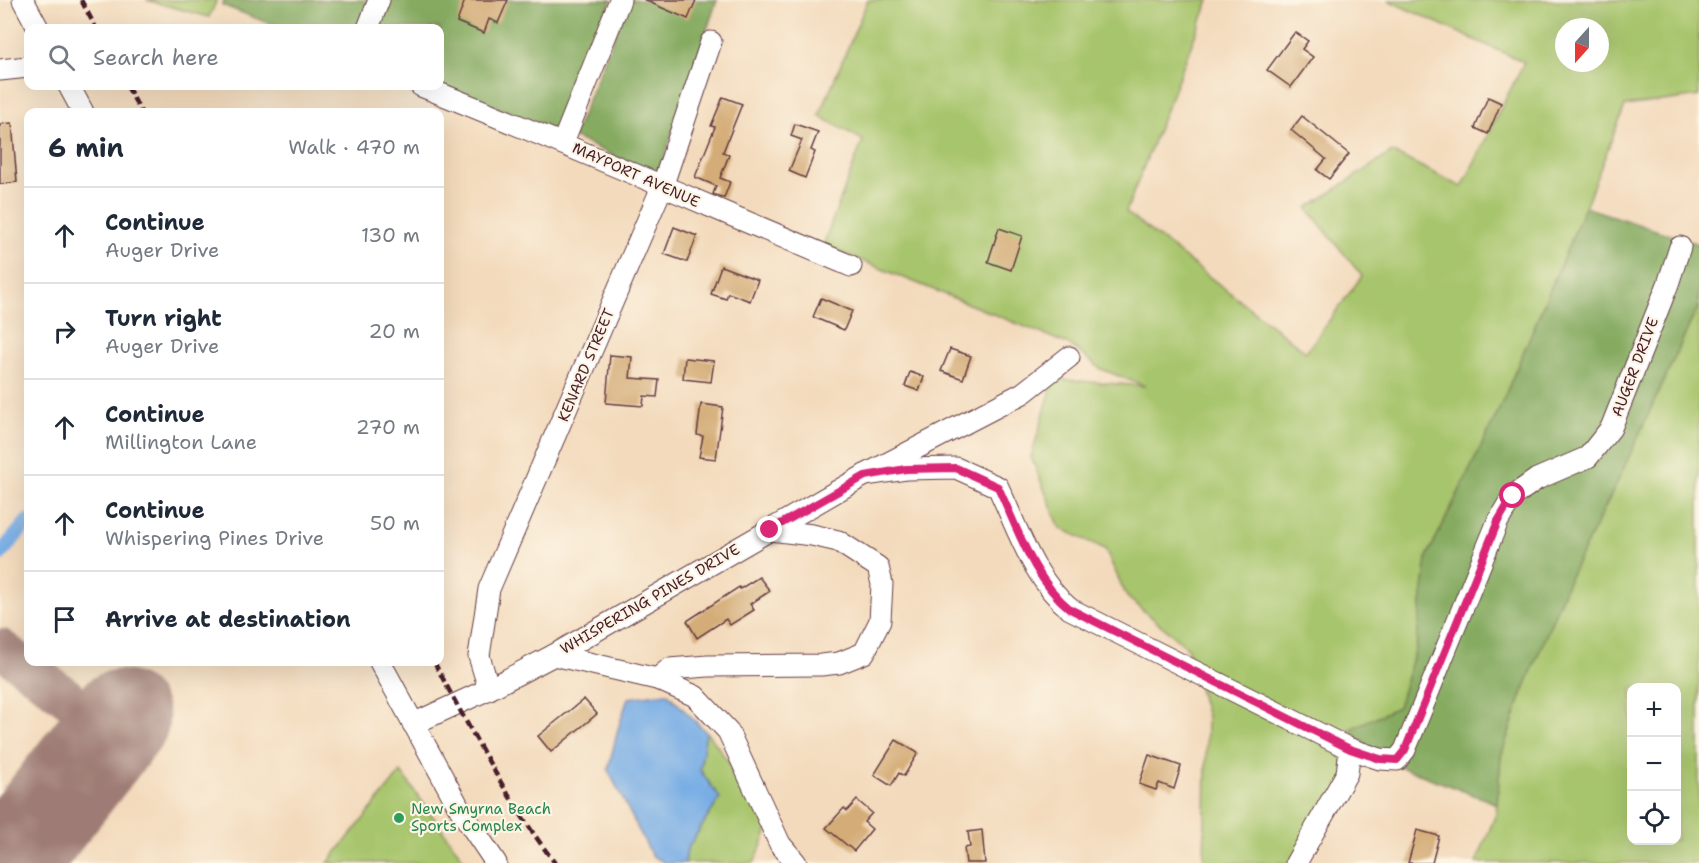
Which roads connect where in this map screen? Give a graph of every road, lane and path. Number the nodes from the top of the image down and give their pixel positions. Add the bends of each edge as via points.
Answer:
1 (23, 0) edge
2 (379, 0) edge
3 (620, 0) edge
4 (36, 24) edge
5 (370, 24) edge
6 (711, 42) dead end
7 (24, 67) edge
8 (0, 70) edge
9 (71, 90) edge
10 (431, 90) edge
11 (81, 108) edge
12 (563, 142) junction
13 (662, 187) junction
14 (1680, 247) dead end
15 (851, 266) dead end
16 (1069, 357) dead end
17 (865, 476) junction
18 (770, 530) junction
19 (554, 655) junction
20 (382, 666) edge
21 (657, 678) junction
22 (489, 689) junction
23 (413, 724) junction
24 (1350, 749) junction
25 (496, 863) edge
26 (796, 863) edge
27 (1296, 863) edge

1 - 4 street
2 - 5 street
3 - 12 street
6 - 13 street, KENARD STREET
7 - 8 street
9 - 11 street
10 - 12 street, MAYPORT AVENUE
12 - 13 street, MAYPORT AVENUE
13 - 15 street, MAYPORT AVENUE
13 - 22 street, KENARD STREET via 489,589 479,656
14 - 24 street, AUGER DRIVE via 1611,428 1588,457 1537,479 1513,496 1498,521 1405,750 1397,760
16 - 17 street, WHISPERING PINES DRIVE via 1023,393
17 - 18 street, WHISPERING PINES DRIVE
17 - 24 street via 906,469 956,468 998,487 1037,572 1055,597 1070,609
18 - 19 street, WHISPERING PINES DRIVE
18 - 21 street via 838,542 878,567 882,584 880,621 864,653 821,665 669,669
19 - 21 street
19 - 22 street, WHISPERING PINES DRIVE
20 - 23 street
21 - 26 street via 695,696 728,731 780,844
22 - 23 street, WHISPERING PINES DRIVE
23 - 25 street via 461,811
24 - 27 street via 1347,773

